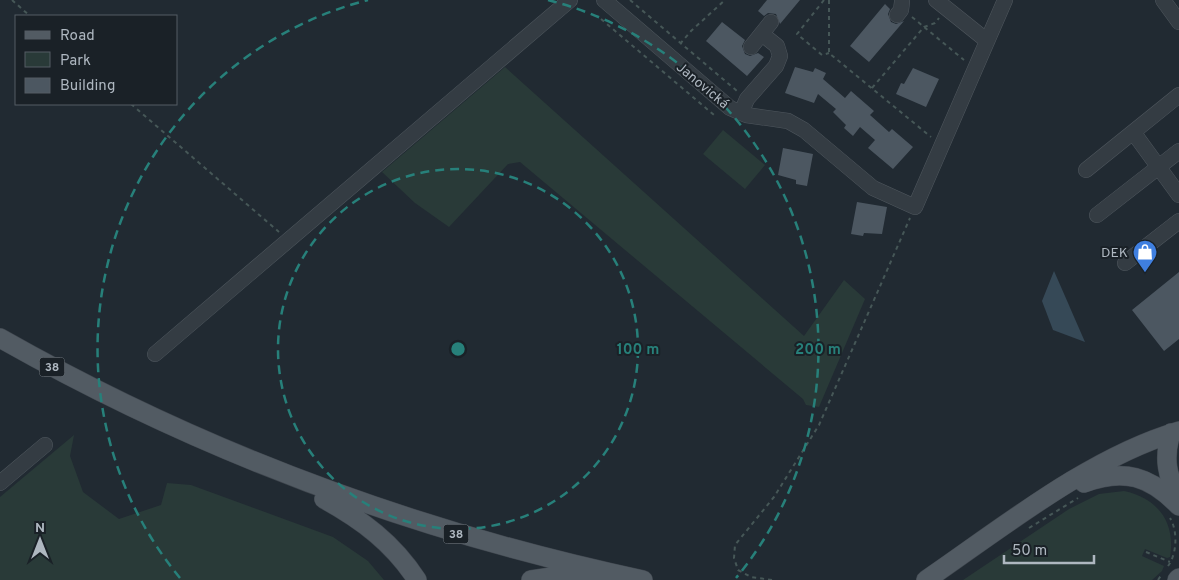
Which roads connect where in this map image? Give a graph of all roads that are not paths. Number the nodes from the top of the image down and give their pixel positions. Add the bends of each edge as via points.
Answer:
1 (570, 0) edge
2 (604, 0) edge
3 (1005, 0) edge
4 (1163, 0) edge
5 (941, 4) edge
6 (1179, 22) edge
7 (986, 40) junction
8 (751, 46) dead end
9 (1179, 95) edge
10 (744, 106) junction
11 (1133, 132) junction
12 (1179, 151) edge
13 (1159, 167) junction
14 (1086, 170) dead end
15 (1179, 195) edge
16 (1097, 215) dead end
17 (1179, 221) edge
18 (1125, 263) dead end
19 (0, 338) edge
20 (155, 354) dead end
21 (1175, 432) edge
22 (45, 445) dead end
23 (1179, 455) edge
24 (275, 471) junction
25 (0, 483) edge
26 (1054, 493) junction
27 (1179, 499) edge
28 (1174, 511) edge
29 (417, 580) edge
30 (531, 580) edge
31 (610, 580) edge
32 (643, 580) edge
33 (926, 580) edge

1 - 20 street
2 - 10 street, Janovická via 730,108
3 - 7 street
4 - 6 street
5 - 7 street
7 - 10 street, Janovická via 915,207 873,188 804,130
8 - 10 street via 766,28 780,56 776,66
9 - 11 street
11 - 13 street
11 - 14 street
12 - 13 street
13 - 15 street
13 - 16 street
17 - 18 street
19 - 24 main road, 38 via 143,413
21 - 23 main road
21 - 26 main road via 1122,454
21 - 27 main road via 1166,449 1166,467
22 - 25 street
24 - 29 main road, 38 via 371,528 400,556
24 - 32 main road, 38 via 456,534 551,560
26 - 28 main road via 1092,480 1134,477 1157,486
26 - 33 main road
30 - 31 main road via 558,576

